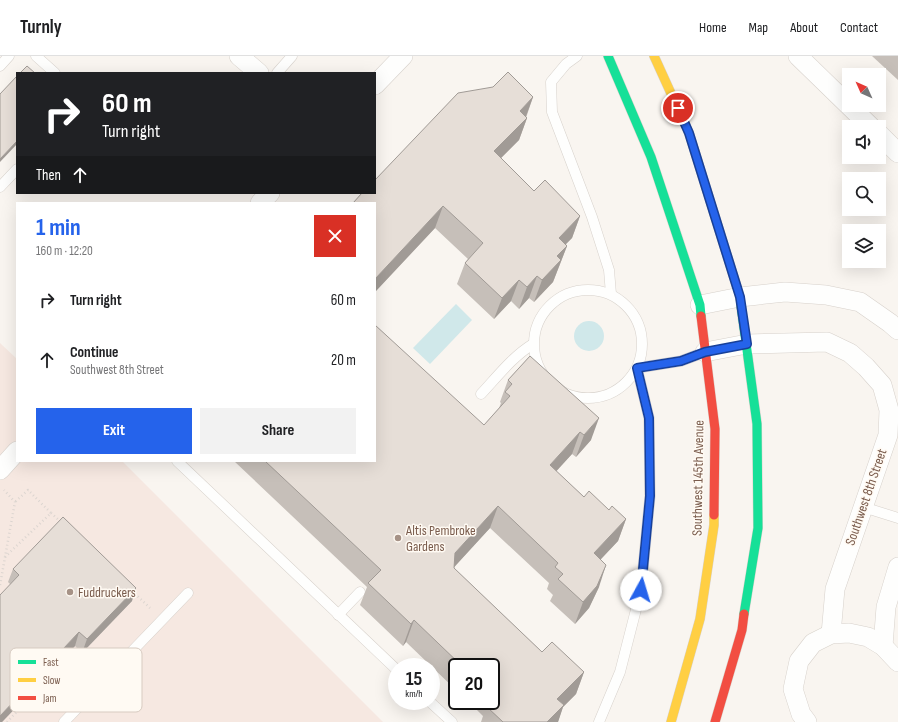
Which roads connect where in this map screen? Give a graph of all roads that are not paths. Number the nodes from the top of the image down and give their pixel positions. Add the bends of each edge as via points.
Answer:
1 (10, 56) edge
2 (36, 56) edge
3 (239, 56) edge
4 (292, 56) edge
5 (402, 56) edge
6 (577, 56) edge
7 (608, 56) edge
8 (654, 56) edge
9 (798, 56) edge
10 (0, 66) edge
11 (54, 72) edge
12 (258, 72) edge
13 (278, 72) edge
14 (376, 83) edge
15 (865, 120) edge
16 (886, 141) edge
17 (898, 153) edge
18 (16, 170) edge
19 (0, 187) edge
20 (269, 194) edge
21 (261, 202) edge
22 (611, 294) junction
23 (740, 297) junction
24 (700, 305) junction
25 (898, 330) edge
26 (533, 344) junction
27 (747, 344) junction
28 (705, 352) junction
29 (637, 368) junction
30 (481, 394) dead end
31 (16, 453) edge
32 (178, 462) edge
33 (0, 470) edge
34 (863, 507) junction
35 (898, 518) edge
36 (898, 567) edge
37 (360, 592) dead end
38 (188, 593) dead end
39 (338, 615) junction
40 (831, 634) junction
41 (883, 646) junction
42 (135, 648) edge
43 (388, 662) edge
44 (898, 662) edge
45 (439, 710) edge
46 (74, 712) edge
47 (64, 722) edge
48 (452, 722) edge
49 (599, 722) edge
50 (671, 722) edge
51 (715, 722) edge
52 (807, 722) edge

1 - 10 lane
2 - 11 lane
3 - 12 street
4 - 13 lane
5 - 14 street
6 - 22 lane via 550,82 552,112 592,217 609,270
7 - 24 street, Southwest 145th Avenue via 651,157
8 - 23 street via 689,133
9 - 15 street
16 - 17 street
18 - 19 lane
20 - 21 street
22 - 26 lane via 593,289 575,290 558,298 545,310 536,326
22 - 29 lane via 625,304 636,318 642,334 642,352
23 - 24 street
23 - 25 street via 785,292 826,295 860,302
23 - 27 street
24 - 28 street, Southwest 145th Avenue
26 - 29 lane via 536,362 545,378 558,390 575,397 593,398 611,394 626,383
26 - 30 lane via 511,362
27 - 28 street, Southwest 8th Street
27 - 34 street, Southwest 8th Street via 827,342 850,353 882,385 890,410 888,435
27 - 51 street via 757,424 758,528 742,630
28 - 29 lane via 681,361
28 - 50 street, Southwest 145th Avenue via 715,430 714,525 700,619
29 - 49 lane via 649,418 650,496 641,590 620,672
31 - 33 street
32 - 39 lane
34 - 35 lane
34 - 40 street, Southwest 8th Street via 835,589
36 - 41 street via 886,607
37 - 39 lane
38 - 42 lane
39 - 43 lane
40 - 41 street via 849,633 868,637
40 - 52 street via 813,643 799,661 793,689 800,714
41 - 44 street
45 - 48 lane
46 - 47 lane

